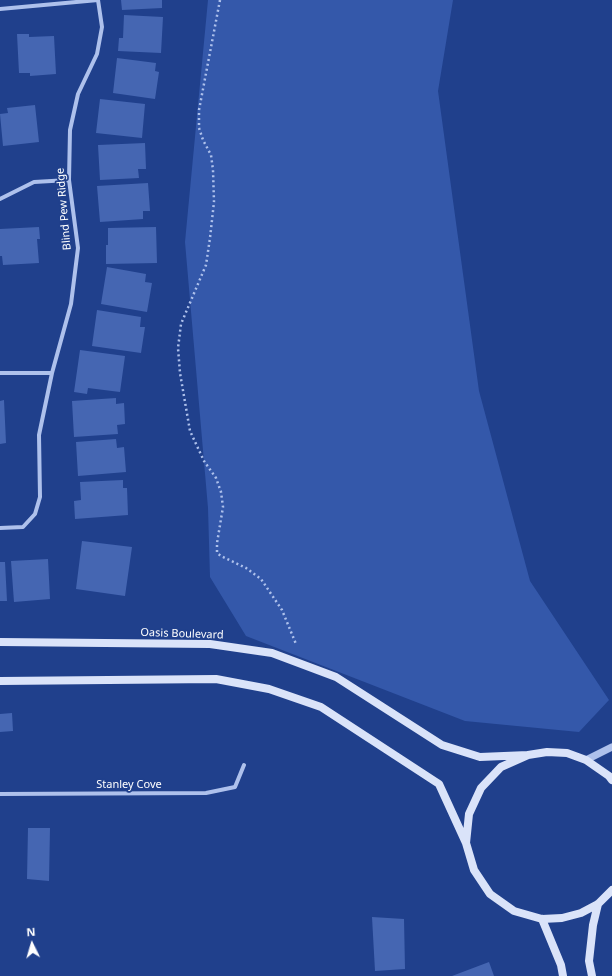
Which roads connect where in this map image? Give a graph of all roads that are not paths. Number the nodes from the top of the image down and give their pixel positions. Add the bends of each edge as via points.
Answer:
1 (98, 0) edge
2 (0, 9) edge
3 (69, 180) junction
4 (0, 199) edge
5 (0, 373) edge
6 (52, 373) junction
7 (0, 528) edge
8 (0, 642) edge
9 (0, 681) edge
10 (612, 747) edge
11 (528, 755) junction
12 (586, 760) junction
13 (244, 765) dead end
14 (612, 780) edge
15 (0, 794) edge
16 (466, 843) junction
17 (612, 890) edge
18 (598, 904) junction
19 (542, 919) junction
20 (563, 976) edge
21 (592, 976) edge

1 - 2 street
1 - 3 street, Blind Pew Ridge via 102,27 97,54 78,94 70,130
3 - 4 street via 34,182
3 - 6 street, Blind Pew Ridge via 78,248 70,304
5 - 6 street
6 - 7 street, Blind Pew Ridge via 39,435 40,497 36,514 23,527
8 - 11 main road, Oasis Boulevard via 210,644 272,653 336,677 442,746 480,757
9 - 16 main road, Oasis Boulevard via 216,679 269,689 321,707 439,784
10 - 12 street
11 - 12 main road, Oasis Boulevard via 547,752 567,753
11 - 16 main road, Oasis Boulevard via 501,767 481,788 468,814
12 - 14 main road, Oasis Boulevard
13 - 15 street, Stanley Cove via 235,786 206,793
16 - 19 main road, Oasis Boulevard via 474,870 490,894 514,911
17 - 18 main road, Oasis Boulevard
18 - 19 main road, Oasis Boulevard via 574,915
18 - 21 main road via 589,962
19 - 20 main road

